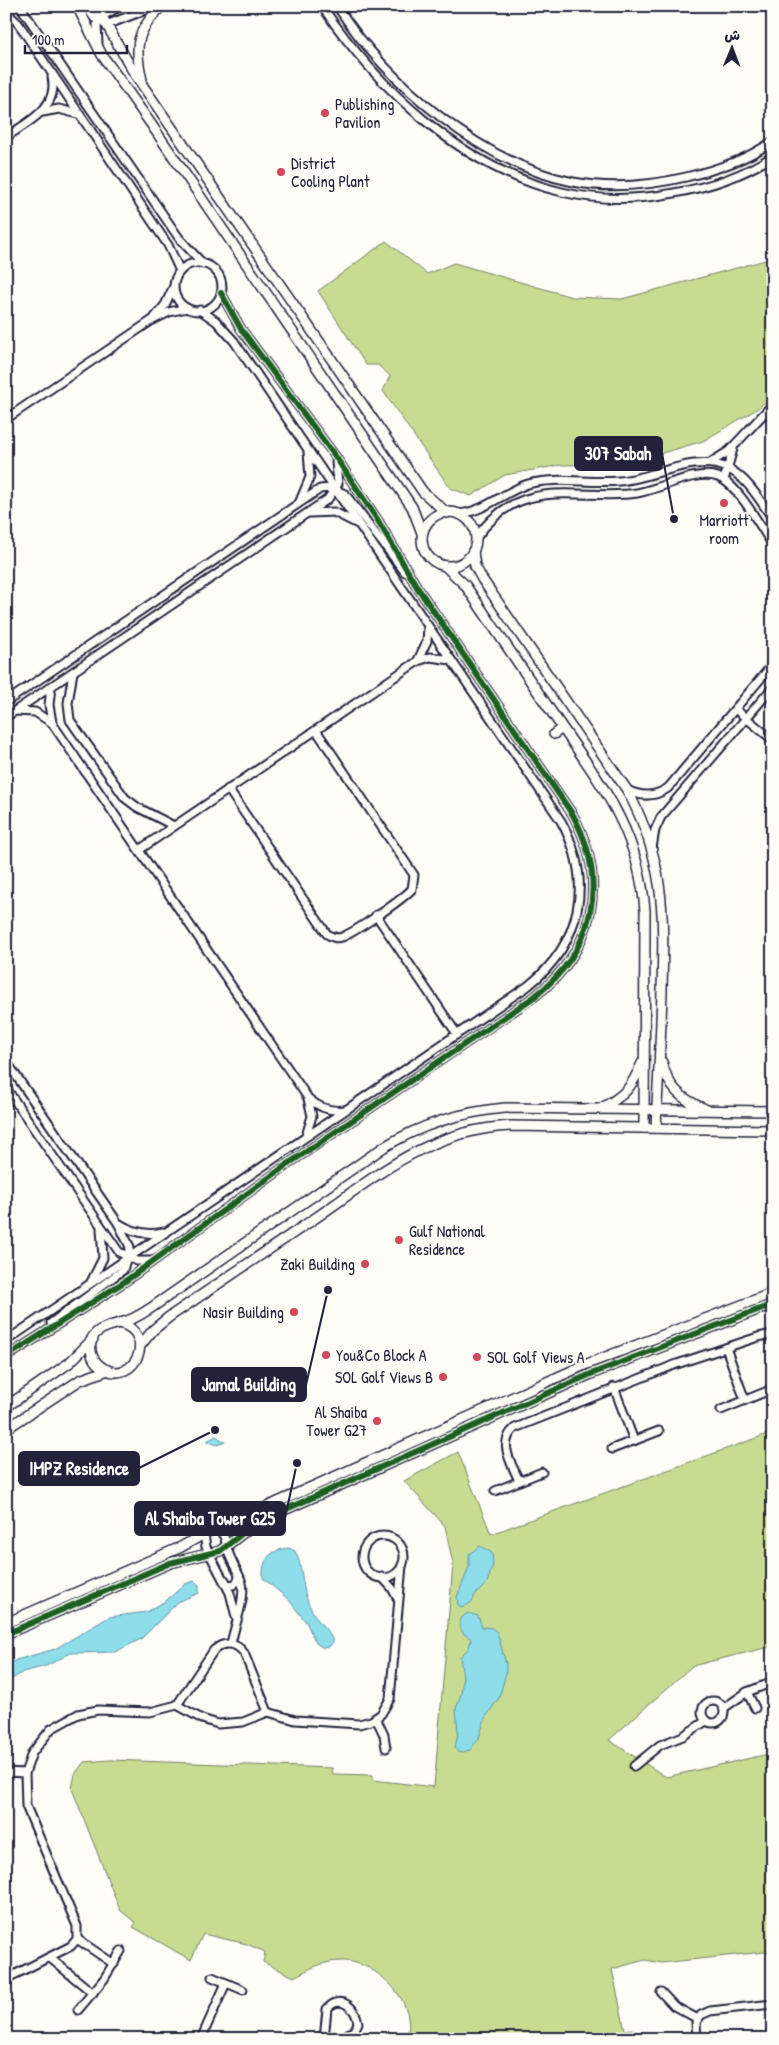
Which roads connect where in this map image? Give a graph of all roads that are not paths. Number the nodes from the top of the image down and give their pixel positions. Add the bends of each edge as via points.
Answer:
1 (20, 6) edge
2 (77, 6) edge
3 (86, 6) edge
4 (96, 6) edge
5 (121, 6) edge
6 (156, 6) edge
7 (162, 6) edge
8 (322, 6) edge
9 (337, 6) edge
10 (6, 12) edge
11 (102, 21) junction
12 (98, 48) junction
13 (51, 73) junction
14 (144, 87) junction
15 (42, 112) junction
16 (80, 116) junction
17 (6, 136) edge
18 (773, 141) edge
19 (773, 156) edge
20 (203, 264) junction
21 (180, 271) junction
22 (174, 286) junction
23 (221, 293) junction
24 (187, 308) junction
25 (200, 310) junction
26 (152, 321) junction
27 (773, 404) edge
28 (6, 419) edge
29 (736, 444) junction
30 (307, 449) junction
31 (335, 456) junction
32 (708, 463) junction
33 (726, 468) junction
34 (724, 480) junction
35 (336, 489) junction
36 (299, 503) junction
37 (447, 513) junction
38 (305, 514) junction
39 (458, 514) junction
40 (773, 519) edge
41 (358, 524) junction
42 (422, 533) junction
43 (476, 538) junction
44 (773, 545) edge
45 (473, 551) junction
46 (445, 566) junction
47 (417, 587) junction
48 (428, 627) junction
49 (451, 660) junction
50 (418, 661) junction
51 (773, 664) edge
52 (73, 672) junction
53 (51, 687) junction
54 (773, 687) edge
55 (6, 702) edge
56 (735, 709) junction
57 (15, 711) junction
58 (6, 717) edge
59 (746, 718) junction
60 (52, 722) junction
61 (562, 728) junction
62 (316, 730) junction
63 (554, 734) dead end
64 (773, 740) edge
65 (228, 789) junction
66 (627, 790) junction
67 (617, 810) junction
68 (608, 815) dead end
69 (174, 826) junction
70 (652, 848) junction
71 (139, 850) junction
72 (376, 915) junction
73 (457, 1034) junction
74 (660, 1051) junction
75 (644, 1058) junction
76 (6, 1061) edge
77 (6, 1088) edge
78 (308, 1098) junction
79 (599, 1109) junction
80 (345, 1110) junction
81 (644, 1110) junction
82 (657, 1110) junction
83 (710, 1111) junction
84 (773, 1111) edge
85 (644, 1128) junction
86 (656, 1128) junction
87 (773, 1130) edge
88 (305, 1138) junction
89 (364, 1149) dead end
90 (370, 1157) junction
91 (118, 1223) junction
92 (100, 1226) junction
93 (166, 1232) junction
94 (128, 1258) junction
95 (156, 1260) junction
96 (88, 1286) junction
97 (773, 1293) edge
98 (773, 1304) edge
99 (119, 1324) junction
100 (773, 1334) edge
101 (93, 1339) junction
102 (31, 1340) junction
103 (6, 1341) edge
104 (140, 1346) junction
105 (726, 1348) junction
106 (6, 1357) edge
107 (108, 1370) junction
108 (614, 1388) junction
109 (770, 1390) dead end
110 (745, 1400) junction
111 (6, 1407) edge
112 (721, 1410) dead end
113 (6, 1429) edge
114 (659, 1431) dead end
115 (634, 1441) junction
116 (612, 1449) dead end
117 (542, 1472) dead end
118 (519, 1481) junction
119 (495, 1491) dead end
120 (216, 1528) junction
121 (204, 1534) junction
122 (226, 1546) junction
123 (211, 1554) junction
124 (402, 1565) junction
125 (239, 1576) junction
126 (382, 1578) junction
127 (225, 1582) junction
128 (398, 1601) junction
129 (236, 1617) junction
130 (6, 1622) edge
131 (6, 1634) edge
132 (231, 1644) junction
133 (773, 1682) edge
134 (747, 1692) junction
135 (177, 1705) junction
136 (724, 1708) junction
137 (755, 1708) dead end
138 (268, 1712) junction
139 (376, 1718) junction
140 (706, 1721) junction
141 (386, 1748) dead end
142 (634, 1766) dead end
143 (6, 1772) edge
144 (25, 1772) junction
145 (77, 1939) junction
146 (121, 1951) dead end
147 (50, 1958) junction
148 (114, 1964) junction
149 (212, 1976) dead end
150 (6, 1979) edge
151 (226, 1982) junction
152 (243, 1990) dead end
153 (660, 1992) dead end
154 (93, 1993) junction
155 (773, 2004) edge
156 (78, 2010) dead end
157 (698, 2019) junction
158 (201, 2039) edge
159 (324, 2039) edge
160 (338, 2039) edge
161 (697, 2039) edge

1 - 20 street via 183,244
2 - 12 street
3 - 11 street
4 - 11 street
5 - 11 street
6 - 11 street
7 - 14 street via 148,21 139,38 137,58
8 - 19 street via 364,61 431,124 495,166 545,188 598,198 652,197 712,184 752,169
9 - 18 street via 379,58 427,104 481,144 537,172 592,184 648,184 725,166
10 - 13 street via 18,23
11 - 12 street
11 - 14 street
12 - 42 street via 412,508
13 - 15 street via 54,91
13 - 16 street
14 - 37 street via 423,492
15 - 16 street via 59,109
15 - 17 street
16 - 21 street via 168,244
20 - 21 street via 190,264
20 - 23 street via 213,268 219,277
21 - 22 street
22 - 24 street via 179,301
22 - 26 street
23 - 25 street via 210,307
23 - 31 street via 241,329
24 - 25 street
24 - 26 street via 169,312
25 - 30 street via 229,335
26 - 28 street
27 - 29 street
29 - 32 street via 721,458
29 - 33 street
30 - 35 street
30 - 36 street via 310,477
31 - 35 street via 339,478
31 - 47 street
32 - 33 street
32 - 39 street via 621,481 537,482 514,490 476,511
33 - 34 street
33 - 40 street via 746,482
34 - 43 street via 700,475 630,494 536,496 501,512
34 - 44 street
35 - 36 street via 320,489
35 - 38 street via 328,499
35 - 41 street
35 - 47 street via 349,498
36 - 55 street
37 - 39 street
37 - 42 street via 428,521
38 - 41 street via 334,512
38 - 52 street
39 - 43 street via 470,523
41 - 48 street
42 - 46 street via 422,546 428,557
43 - 45 street
45 - 46 street via 462,563
45 - 66 street via 475,566 482,579
46 - 61 street via 465,585
47 - 95 street via 579,827 589,852 593,880 591,907 584,933 572,958 545,989 268,1178
48 - 49 street
48 - 50 street via 427,641
49 - 50 street via 430,657
49 - 73 street via 561,821 576,857 580,884 574,923 556,958 528,986
50 - 62 street
51 - 56 street
52 - 53 street
52 - 69 street via 67,709 73,725 125,798
53 - 57 street
53 - 60 street via 49,705
54 - 59 street
56 - 59 street
56 - 66 street via 668,788 652,795 639,795
57 - 58 street
57 - 60 street via 35,712
59 - 64 street
59 - 70 street via 661,817 654,830
60 - 71 street
61 - 63 street
61 - 67 street
62 - 65 street
62 - 72 street via 414,875 412,889
65 - 69 street
65 - 72 street via 327,934 340,938
66 - 70 street
67 - 68 street
67 - 75 street via 637,859 644,894
69 - 71 street
70 - 74 street via 663,908
71 - 78 street
72 - 73 street
73 - 80 street
74 - 82 street
74 - 83 street via 665,1074 673,1089 687,1101
75 - 79 street via 628,1091
75 - 81 street
76 - 91 street
77 - 92 street
78 - 80 street via 328,1110
78 - 88 street via 312,1122
79 - 81 street
79 - 90 street via 505,1108 462,1114 422,1127
80 - 88 street
81 - 82 street
81 - 85 street
82 - 83 street
82 - 86 street
83 - 84 street
85 - 86 street
85 - 104 street via 494,1127 445,1138 169,1317
86 - 87 street
88 - 93 street
89 - 90 street
90 - 99 street via 159,1303
91 - 93 street via 143,1234
91 - 94 street via 129,1242
92 - 94 street via 119,1252
92 - 96 street via 103,1258
93 - 94 street
94 - 95 street via 141,1262
94 - 96 street
94 - 102 street via 119,1274
95 - 102 street
96 - 103 street
97 - 120 street via 587,1364
98 - 122 street via 556,1389 265,1519
99 - 101 street via 100,1328
99 - 104 street via 134,1331
100 - 105 street
101 - 107 street via 91,1350 95,1360
101 - 111 street via 69,1364
102 - 106 street
104 - 107 street via 137,1359 128,1369
105 - 108 street
105 - 110 street
107 - 113 street via 80,1380
108 - 115 street
108 - 118 street via 511,1431 506,1449
109 - 110 street
110 - 112 street
114 - 115 street
115 - 116 street
117 - 118 street
118 - 119 street
120 - 121 street
120 - 122 street via 225,1537
121 - 123 street
121 - 130 street
122 - 123 street
122 - 125 street
123 - 127 street
123 - 131 street via 170,1563
124 - 126 street via 392,1576
124 - 126 street via 402,1548 395,1540 379,1536 369,1541 363,1550 364,1566 371,1574
124 - 128 street
125 - 127 street via 236,1583 230,1585
125 - 129 street via 243,1594
126 - 128 street
127 - 129 street
128 - 139 street via 390,1699
129 - 132 street
132 - 135 street via 214,1650
132 - 138 street via 244,1653
133 - 134 street
134 - 136 street
134 - 137 street
135 - 138 street via 210,1722 226,1724 243,1722
135 - 144 street via 150,1712 88,1712 68,1718 44,1736
136 - 140 street via 720,1720
136 - 140 street via 715,1700 705,1704 702,1715
138 - 139 street via 295,1720 354,1724
139 - 141 street
140 - 142 street via 683,1736 660,1745
143 - 144 street
144 - 145 street via 24,1795 29,1817 77,1926
145 - 147 street
145 - 148 street
146 - 148 street
147 - 150 street
147 - 154 street
148 - 154 street
149 - 151 street
151 - 152 street
151 - 158 street
153 - 157 street via 674,2006
154 - 156 street
155 - 157 street via 710,2011
157 - 161 street via 695,2026
159 - 160 street via 327,2009 333,2004 345,2003 354,2010 358,2023 354,2031

